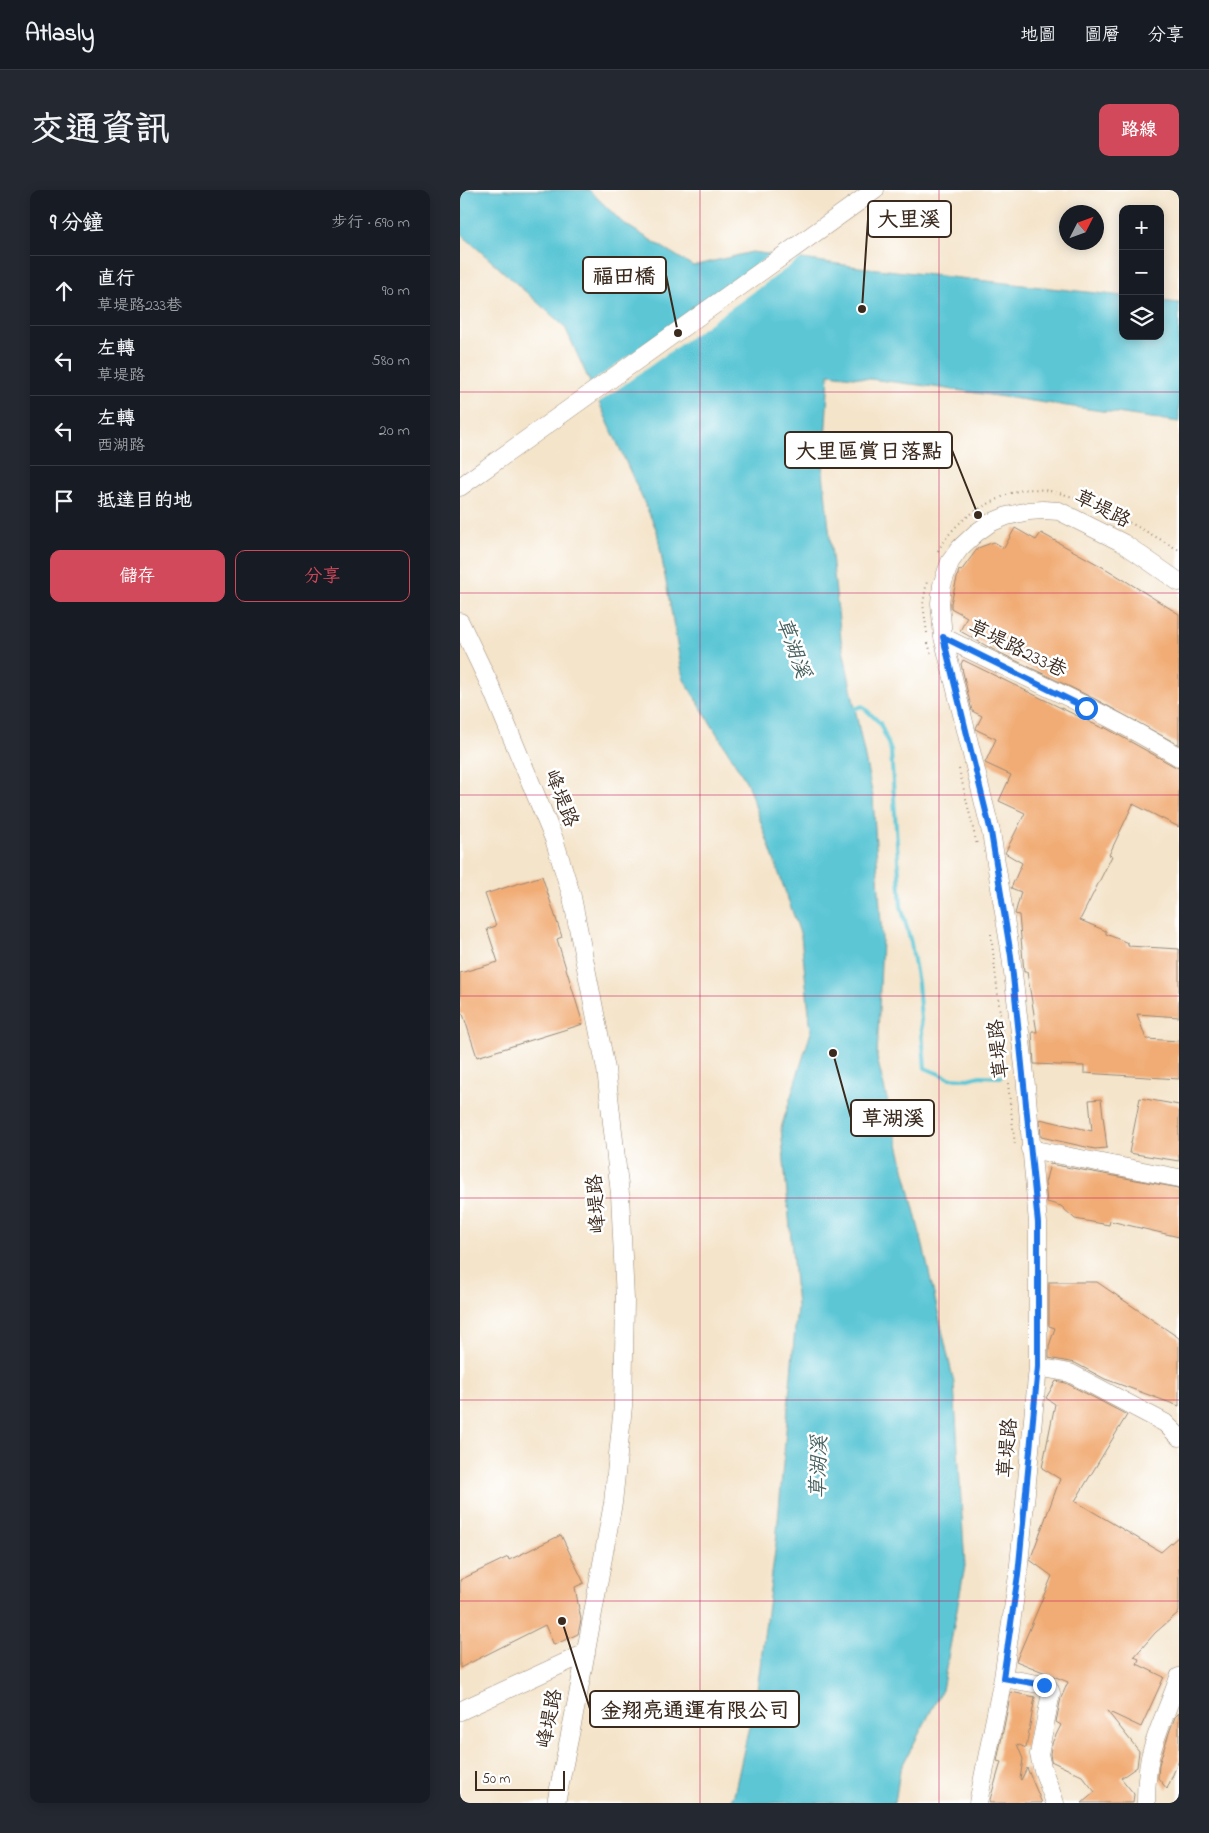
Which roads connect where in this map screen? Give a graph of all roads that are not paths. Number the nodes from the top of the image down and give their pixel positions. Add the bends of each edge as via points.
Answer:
1 (876, 190) edge
2 (460, 487) edge
3 (1179, 582) edge
4 (460, 622) edge
5 (943, 637) junction
6 (1179, 757) edge
7 (1023, 1149) junction
8 (1179, 1178) edge
9 (1038, 1367) junction
10 (1179, 1437) edge
11 (586, 1652) junction
12 (1179, 1677) edge
13 (1003, 1678) junction
14 (460, 1711) edge
15 (556, 1803) edge
16 (978, 1803) edge
17 (1055, 1803) edge
18 (1146, 1803) edge

1 - 2 street
3 - 5 street, 草堤路 via 1123,543 1059,511 1029,510 990,524 960,548 950,562 940,602
4 - 11 street, 峰堤路 via 554,839 572,897 606,1070 620,1194 625,1300 623,1406 613,1503
5 - 6 street, 草堤路233巷
5 - 7 street, 草堤路 via 991,832 1011,956 1024,1075
7 - 8 street
7 - 9 street, 草堤路 via 1038,1223
9 - 10 street via 1070,1374 1165,1423
9 - 13 street, 草堤路 via 1018,1575
11 - 14 street
11 - 15 street, 峰堤路
12 - 18 street via 1150,1757
13 - 16 street, 草堤路
13 - 17 street via 1049,1688 1051,1693 1039,1754

